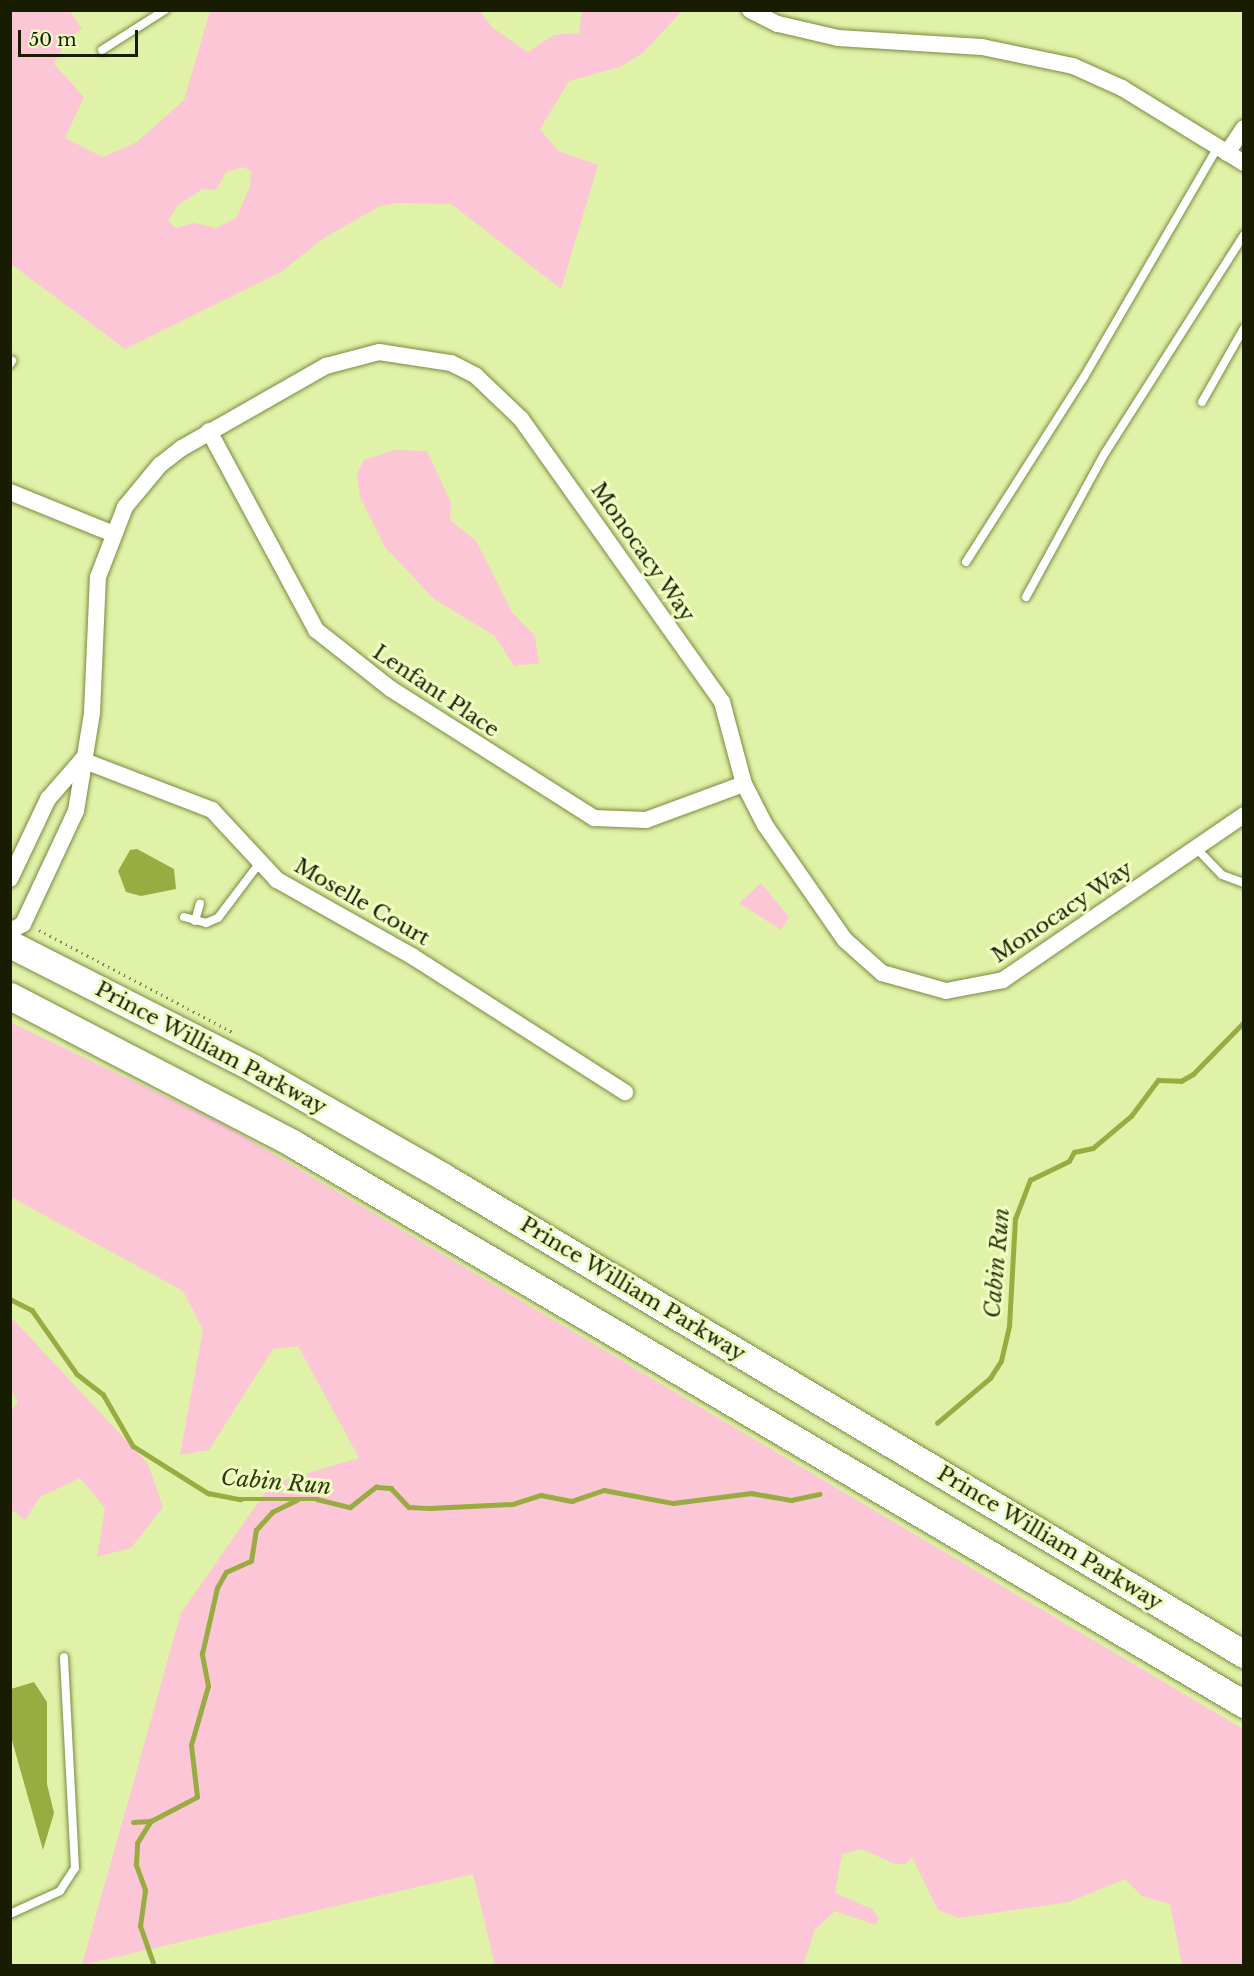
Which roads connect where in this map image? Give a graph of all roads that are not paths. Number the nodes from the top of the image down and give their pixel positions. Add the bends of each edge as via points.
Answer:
1 (165, 10) edge
2 (750, 10) edge
3 (102, 50) dead end
4 (1244, 128) edge
5 (1223, 150) junction
6 (1244, 163) edge
7 (1244, 235) edge
8 (1244, 328) edge
9 (1202, 402) dead end
10 (209, 431) junction
11 (10, 492) edge
12 (111, 533) junction
13 (966, 562) dead end
14 (1026, 597) dead end
15 (82, 760) junction
16 (744, 784) junction
17 (1244, 815) edge
18 (1196, 848) junction
19 (258, 865) junction
20 (10, 879) edge
21 (1244, 883) edge
22 (200, 904) dead end
23 (184, 917) dead end
24 (195, 921) junction
25 (10, 931) edge
26 (10, 944) edge
27 (10, 996) edge
28 (625, 1092) dead end
29 (1244, 1654) edge
30 (64, 1657) dead end
31 (1244, 1704) edge
32 (10, 1914) edge

1 - 3 lane
2 - 5 street via 778,24 838,38 982,47 1073,66 1122,88
4 - 5 street
5 - 6 street
5 - 13 lane
7 - 14 lane via 1105,453
8 - 9 lane
10 - 12 street, Monocacy Way via 160,465
10 - 16 street, Lenfant Place via 316,630 391,689 594,818 646,820
10 - 16 street, Monocacy Way via 354,357 425,355 476,376 521,419 722,702
11 - 12 street
12 - 15 street, Monocacy Way via 94,600 92,713
15 - 19 street, Moselle Court via 212,810
15 - 20 street, Monocacy Way via 48,799
15 - 25 street, Monocacy Way via 76,811 23,924
16 - 18 street, Monocacy Way via 765,825 858,956 882,973 924,989 973,990 1003,980
17 - 18 street, Monocacy Way
18 - 21 lane via 1222,875
19 - 24 lane via 218,918
19 - 28 street, Moselle Court
22 - 24 lane
23 - 24 lane
26 - 29 highway, Prince William Parkway via 253,1068 442,1176
27 - 31 highway, Prince William Parkway via 292,1143
30 - 32 lane via 75,1868 60,1891

